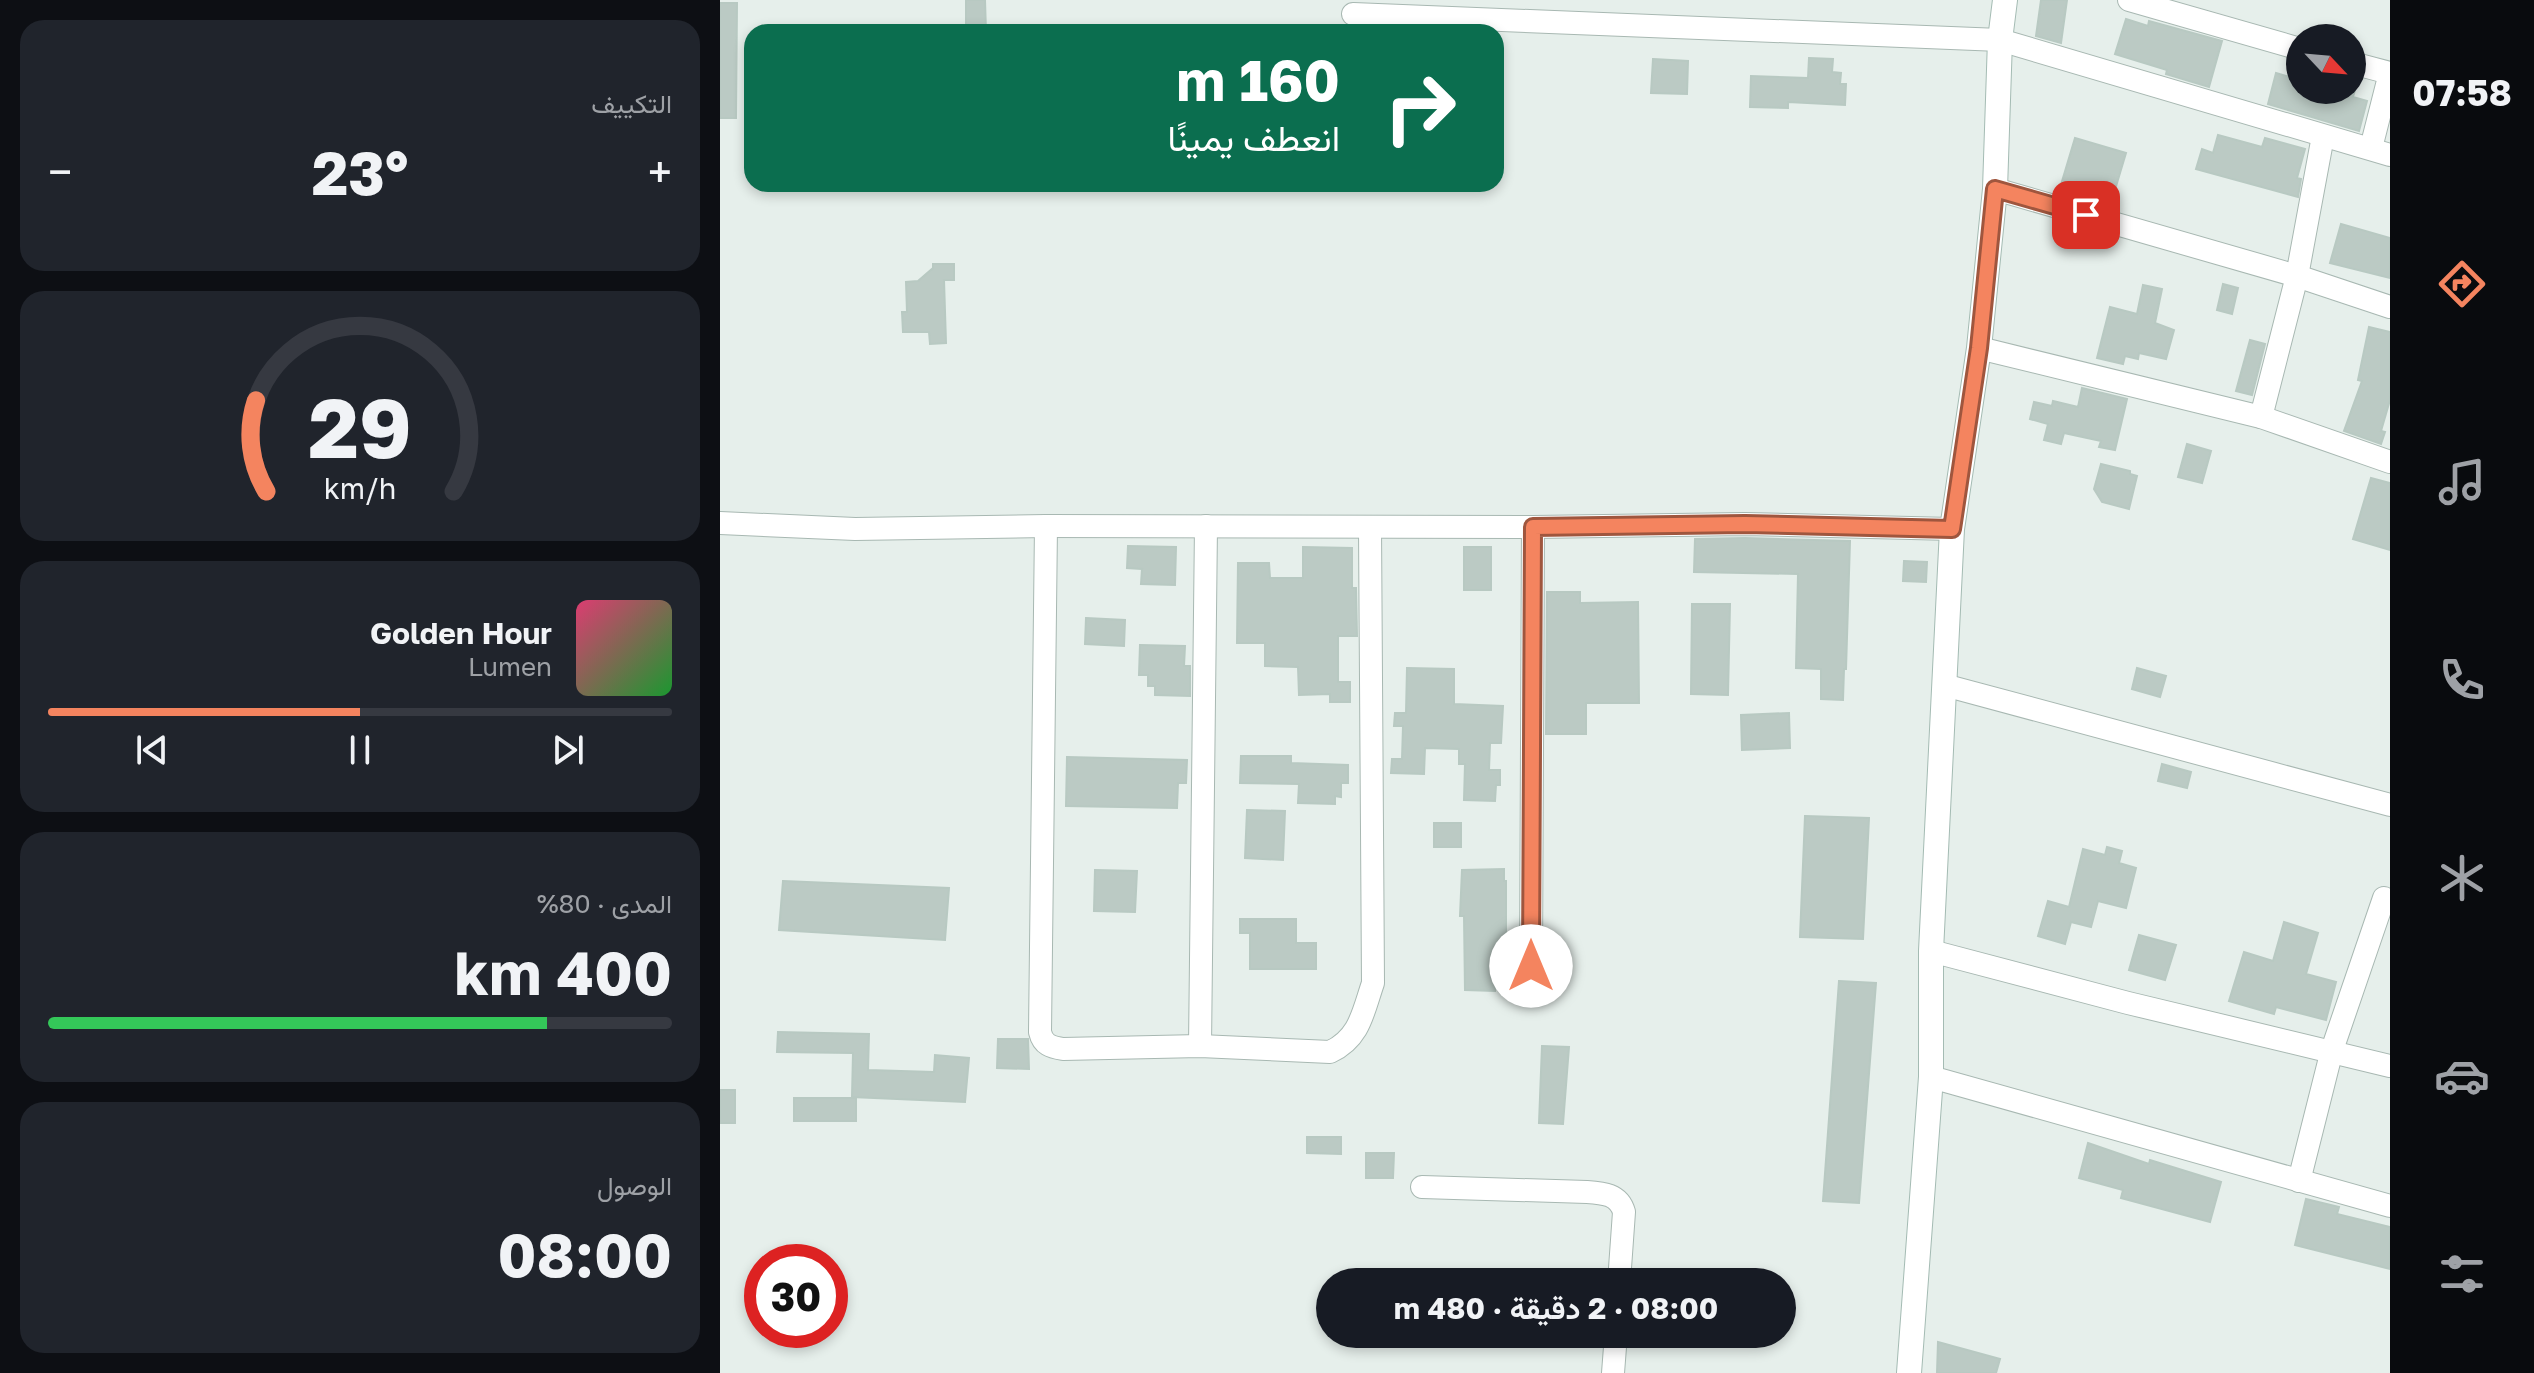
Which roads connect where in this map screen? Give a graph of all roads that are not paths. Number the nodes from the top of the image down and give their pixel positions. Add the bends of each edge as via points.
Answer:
1 (2005, 0) edge
2 (2129, 0) edge
3 (1353, 14) dead end
4 (2000, 40) junction
5 (2286, 45) edge
6 (2366, 67) edge
7 (2390, 73) edge
8 (2323, 136) junction
9 (2380, 151) edge
10 (1995, 189) junction
11 (2297, 276) junction
12 (2390, 307) edge
13 (1979, 348) junction
14 (2261, 417) junction
15 (2390, 462) edge
16 (720, 523) edge
17 (1046, 526) junction
18 (1206, 526) junction
19 (1370, 527) junction
20 (1533, 527) junction
21 (1952, 529) junction
22 (1944, 685) junction
23 (2390, 805) edge
24 (2384, 898) dead end
25 (1931, 951) junction
26 (1531, 966) dead end
27 (1200, 1046) junction
28 (2332, 1050) junction
29 (2390, 1066) edge
30 (1931, 1077) junction
31 (2299, 1181) junction
32 (1422, 1187) dead end
33 (2390, 1206) edge
34 (1620, 1268) edge
35 (1615, 1348) edge
36 (1613, 1373) edge
37 (1909, 1373) edge

1 - 4 street
2 - 5 street
3 - 4 street
4 - 8 street
4 - 10 street
6 - 7 street
7 - 9 street
8 - 9 street
8 - 11 street
10 - 11 street
10 - 13 street
11 - 12 street
11 - 14 street
13 - 14 street
13 - 21 street
14 - 15 street
16 - 17 street via 855,529
17 - 18 street
17 - 27 street via 1042,1039 1063,1049
18 - 19 street
18 - 27 street
19 - 20 street
19 - 27 street via 1373,983 1354,1034 1330,1052
20 - 21 street via 1745,524
20 - 26 street
21 - 22 street
22 - 23 street
22 - 25 street
24 - 28 street
25 - 28 street
25 - 30 street
28 - 29 street
28 - 31 street
30 - 31 street
30 - 37 street
31 - 33 street
32 - 34 street via 1615,1197 1624,1212
35 - 36 street

